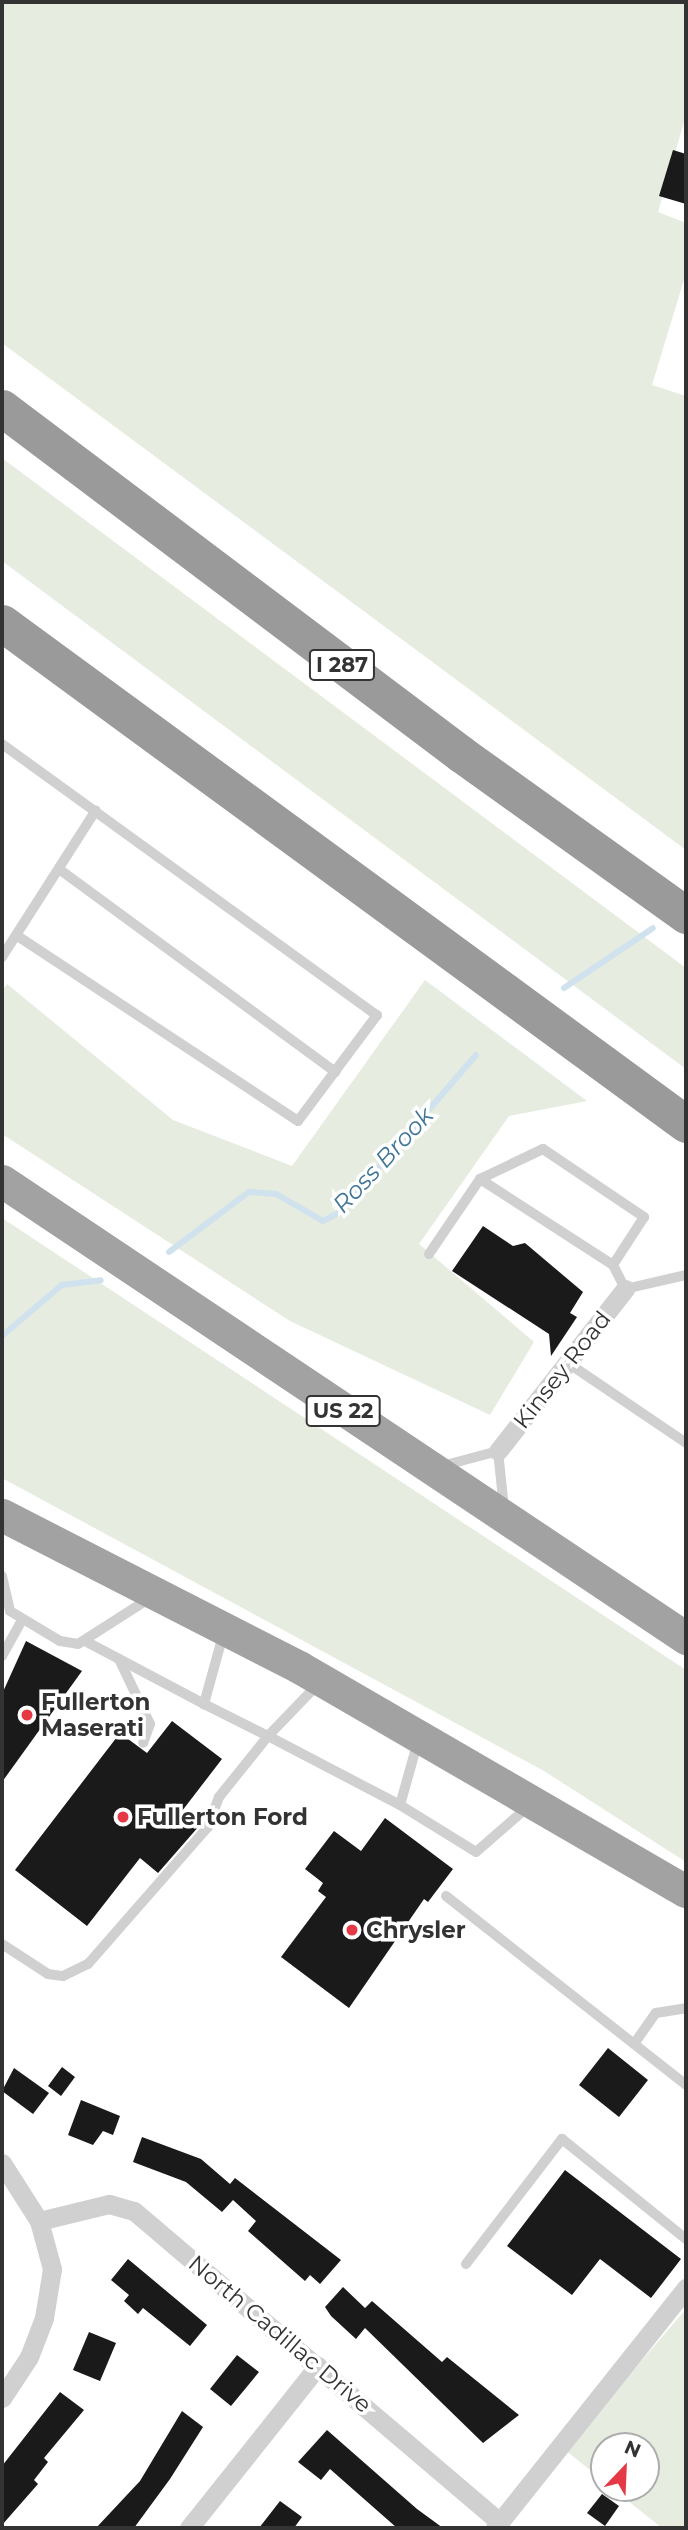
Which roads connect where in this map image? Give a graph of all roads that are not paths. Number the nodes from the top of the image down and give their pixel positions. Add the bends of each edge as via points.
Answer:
1 (2, 408) edge
2 (2, 623) edge
3 (2, 744) edge
4 (96, 810) junction
5 (59, 869) junction
6 (686, 915) edge
7 (17, 936) junction
8 (2, 957) edge
9 (335, 1072) junction
10 (686, 1124) edge
11 (480, 1179) junction
12 (2, 1181) edge
13 (429, 1254) dead end
14 (612, 1265) junction
15 (686, 1275) edge
16 (625, 1289) junction
17 (568, 1363) junction
18 (686, 1443) edge
19 (498, 1451) junction
20 (430, 1469) junction
21 (2, 1515) edge
22 (505, 1519) junction
23 (2, 1576) edge
24 (158, 1592) junction
25 (22, 1620) junction
26 (225, 1628) junction
27 (686, 1638) edge
28 (86, 1642) junction
29 (2, 1656) edge
30 (119, 1658) junction
31 (322, 1680) junction
32 (204, 1704) junction
33 (420, 1734) junction
34 (268, 1736) junction
35 (143, 1743) dead end
36 (536, 1800) junction
37 (400, 1805) junction
38 (686, 1891) edge
39 (446, 1896) dead end
40 (2, 1944) edge
41 (686, 2008) edge
42 (634, 2044) junction
43 (686, 2085) edge
44 (2, 2163) edge
45 (39, 2221) junction
46 (686, 2239) edge
47 (466, 2264) dead end
48 (686, 2288) edge
49 (318, 2366) junction
50 (2, 2398) edge
51 (498, 2525) edge
52 (189, 2528) edge

1 - 6 highway, I 287 via 461,754
2 - 10 highway
3 - 4 lane
4 - 5 lane
4 - 9 lane via 377,1015
5 - 7 lane
5 - 9 lane
7 - 8 lane
7 - 9 lane via 299,1121
11 - 13 lane
11 - 14 lane
11 - 14 lane via 543,1149 644,1217
12 - 20 highway, US 22
14 - 16 lane
15 - 16 lane
16 - 17 street, Kinsey Road
17 - 18 lane
17 - 19 street, Kinsey Road
19 - 20 lane
19 - 22 lane
20 - 22 highway, US 22
21 - 24 highway
22 - 27 highway, US 22
23 - 25 lane via 5,1601
24 - 26 highway
24 - 28 lane
25 - 28 lane via 60,1641
25 - 29 lane
26 - 31 highway
26 - 32 lane
28 - 30 lane
30 - 32 lane
30 - 35 lane via 150,1724
31 - 33 highway
31 - 34 lane
32 - 34 lane
33 - 36 highway
33 - 37 lane
34 - 37 lane
34 - 40 lane via 219,1797 208,1827 88,1964 63,1976 48,1975
36 - 37 lane via 476,1852
36 - 38 highway
39 - 42 lane
41 - 42 lane via 656,2013
42 - 43 lane
44 - 45 street
45 - 49 street, North Cadillac Drive via 109,2204 134,2211
45 - 50 street via 51,2291 29,2357
46 - 47 lane via 562,2139
48 - 51 street
49 - 51 street, North Cadillac Drive
49 - 52 street

